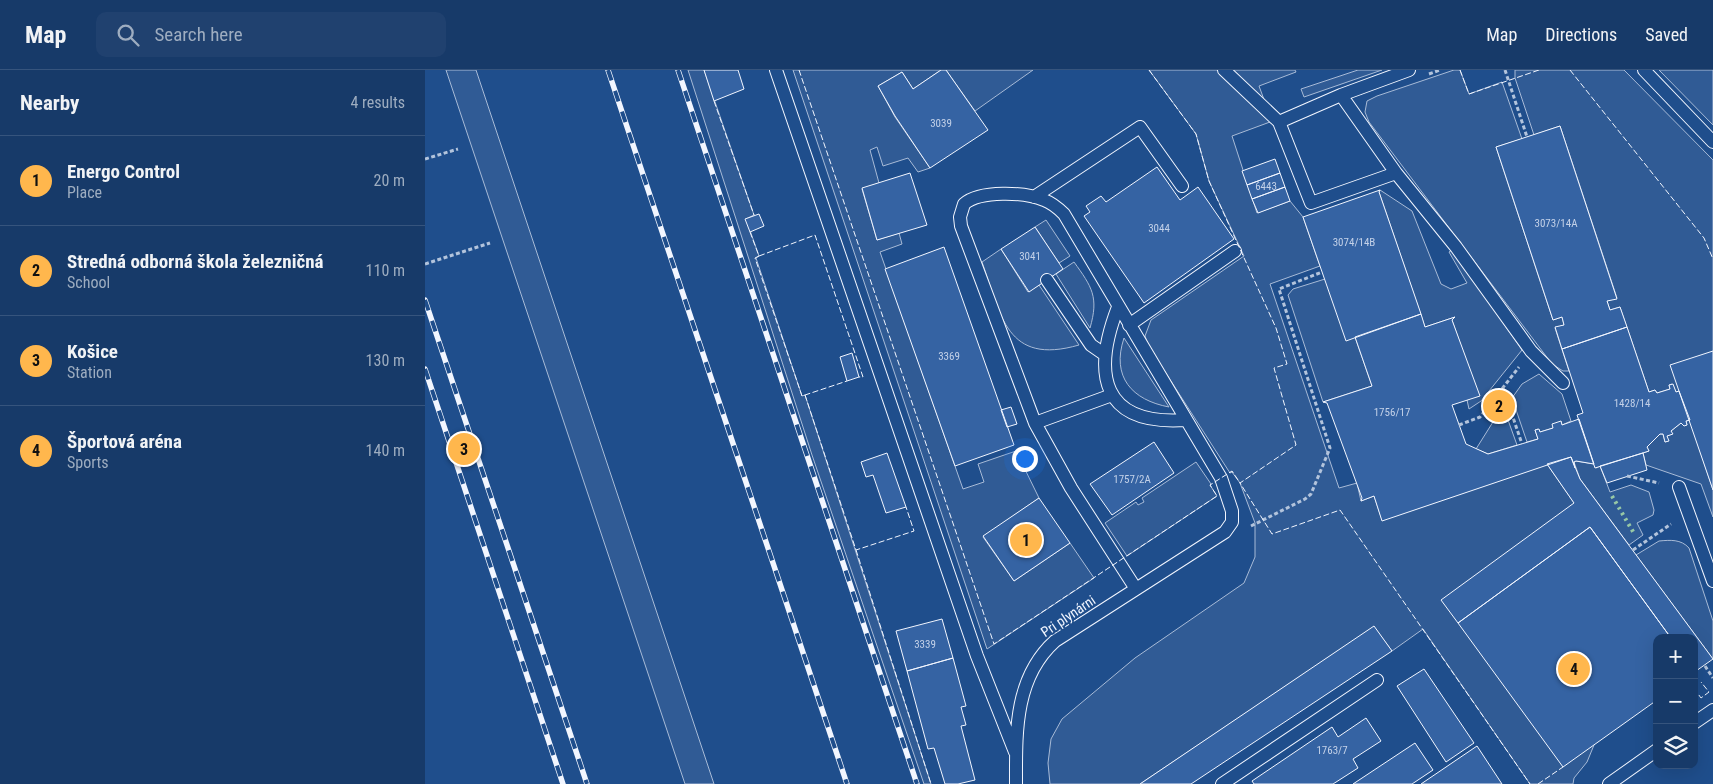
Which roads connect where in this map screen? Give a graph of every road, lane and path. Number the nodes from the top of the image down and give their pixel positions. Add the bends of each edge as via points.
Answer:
1 (776, 70) edge
2 (1224, 70) edge
3 (1409, 70) edge
4 (1505, 70) edge
5 (1643, 70) edge
6 (1341, 95) junction
7 (1279, 122) junction
8 (1527, 137) dead end
9 (1713, 142) edge
10 (459, 148) dead end
11 (425, 159) edge
12 (1396, 173) junction
13 (1182, 186) dead end
14 (1034, 197) junction
15 (490, 243) dead end
16 (1235, 251) dead end
17 (425, 264) edge
18 (1323, 272) dead end
19 (1047, 280) dead end
20 (1118, 307) junction
21 (1129, 325) junction
22 (1531, 351) junction
23 (1104, 354) junction
24 (1563, 384) dead end
25 (1503, 388) junction
26 (1112, 395) junction
27 (1186, 420) junction
28 (1035, 423) junction
29 (1459, 425) dead end
30 (1521, 444) dead end
31 (1627, 476) dead end
32 (1679, 487) joint
33 (1689, 512) junction
34 (1262, 519) dead end
35 (1633, 550) dead end
36 (1713, 581) edge
37 (1136, 589) junction
38 (1705, 666) dead end
39 (1713, 678) edge
40 (1377, 680) dead end
41 (1713, 710) edge
42 (1698, 720) edge
43 (1653, 753) edge
44 (1016, 754) junction
45 (1016, 784) edge
46 (1222, 784) edge
47 (1609, 784) edge

1 - 44 lane via 977,656
2 - 7 lane
3 - 6 lane
4 - 8 path
5 - 9 lane
6 - 7 lane
6 - 12 lane
7 - 12 lane via 1311,203
10 - 11 path
12 - 22 lane via 1456,247
13 - 14 lane via 1140,127
14 - 20 lane via 1064,214
14 - 28 lane via 976,196 964,204 959,217
15 - 17 path
16 - 21 lane
18 - 34 path via 1279,288 1330,448 1311,494
19 - 23 lane via 1091,346
20 - 21 lane
20 - 23 lane
21 - 27 lane
22 - 24 lane
22 - 25 path
23 - 26 lane
25 - 29 path via 1480,417
25 - 30 path
26 - 27 lane via 1122,408 1141,417 1163,422
26 - 28 lane
27 - 37 lane, Pri plynárni via 1221,478 1232,511 1232,522 1225,532
28 - 37 lane via 1071,488
31 - 32 path
32 - 33 lane
33 - 35 path
33 - 36 lane
37 - 44 lane, Pri plynárni via 1055,641 1040,656 1026,683 1020,705
38 - 39 path
40 - 46 lane
41 - 42 lane
43 - 47 lane
44 - 45 lane, Pri plynárni

